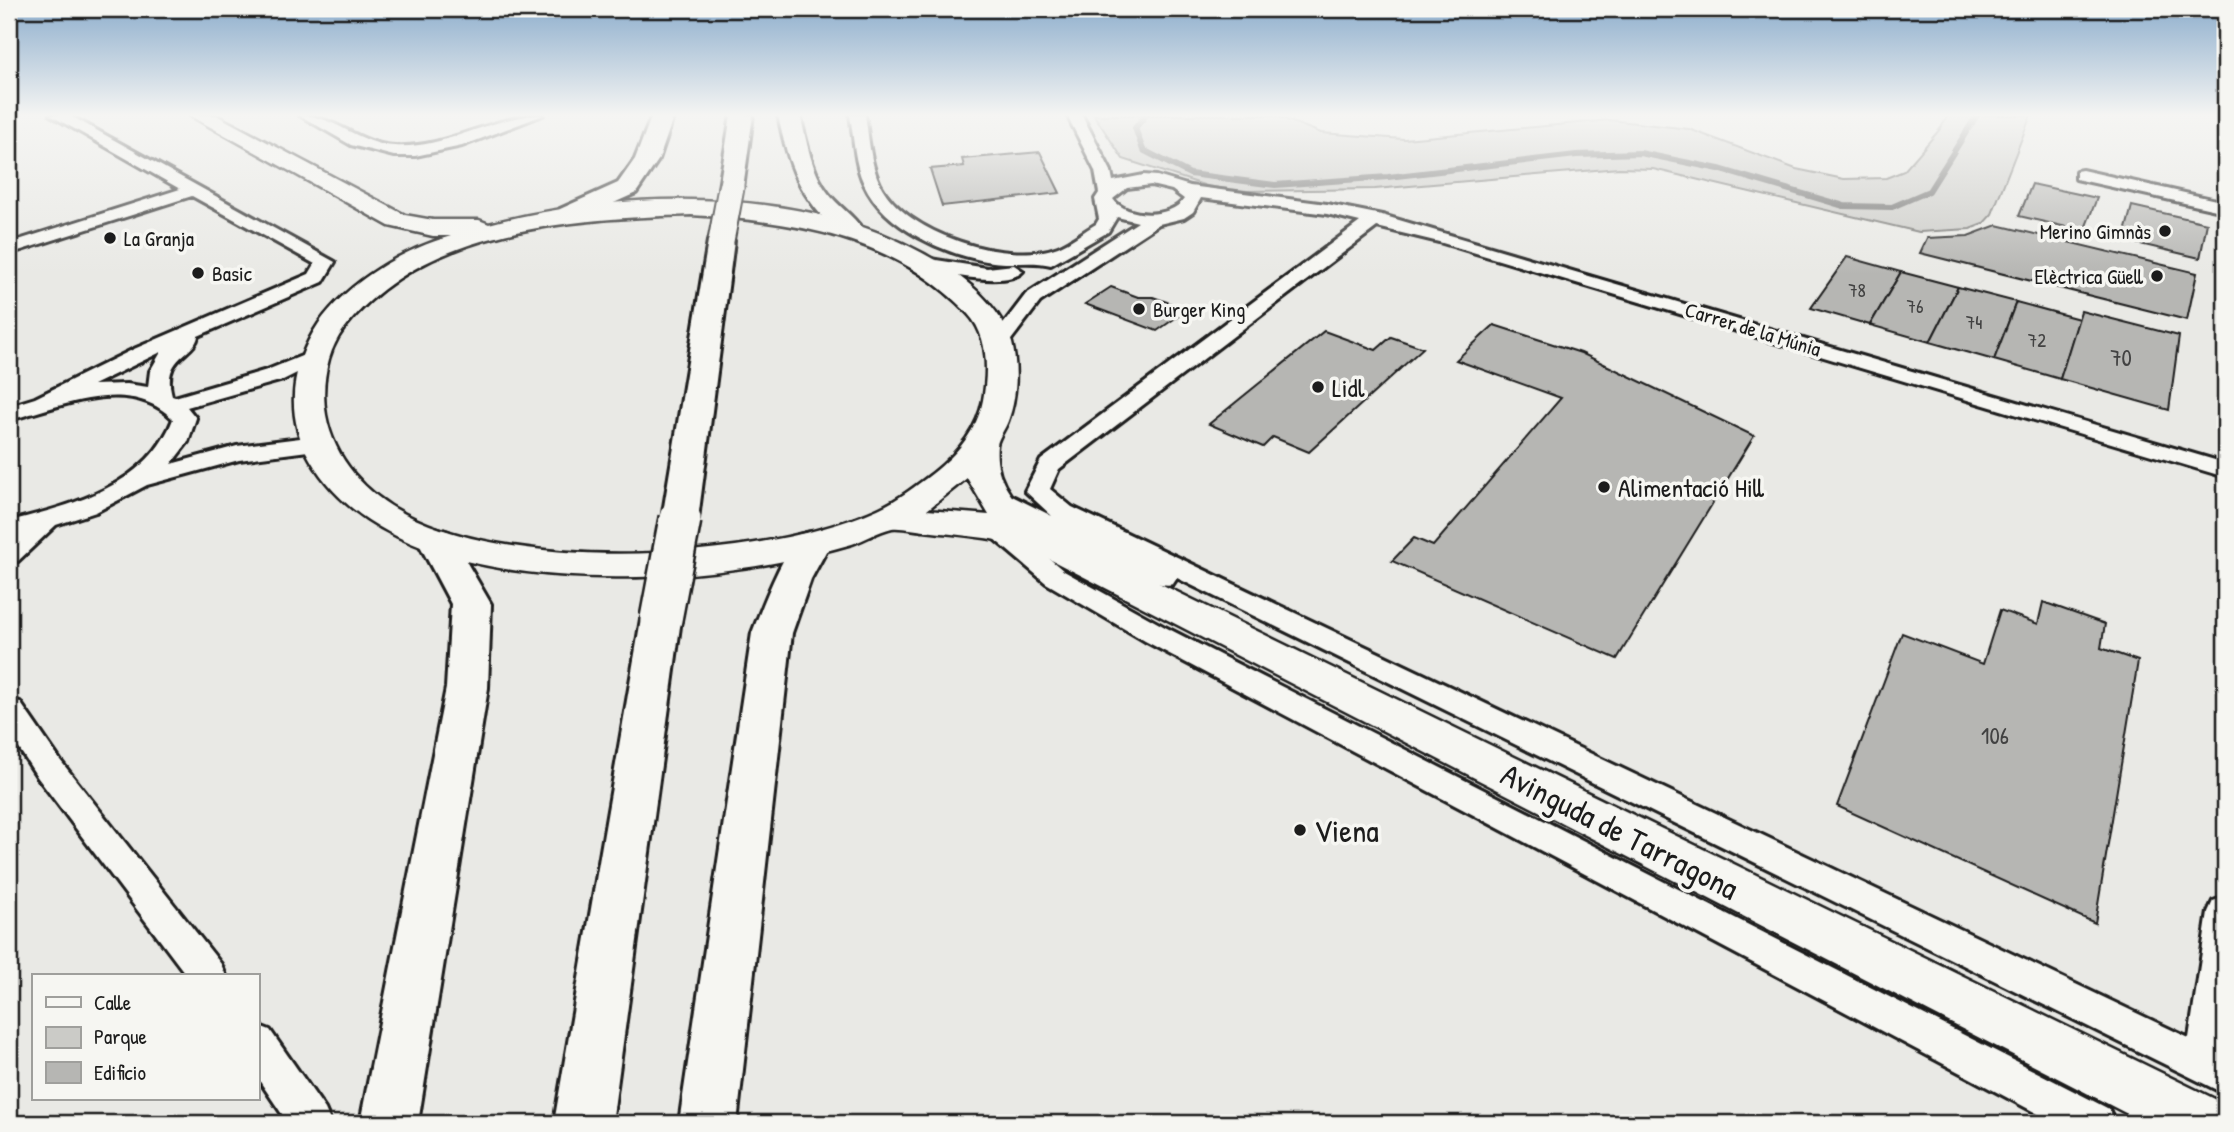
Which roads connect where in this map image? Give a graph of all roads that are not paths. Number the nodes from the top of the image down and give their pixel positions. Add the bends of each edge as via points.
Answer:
1 (152, 168) edge
2 (294, 168) edge
3 (641, 168) edge
4 (734, 168) edge
5 (801, 168) edge
6 (868, 168) edge
7 (1102, 168) edge
8 (1126, 168) edge
9 (2082, 175) dead end
10 (1155, 181) junction
11 (193, 190) junction
12 (1107, 199) junction
13 (1187, 200) junction
14 (1278, 204) joint
15 (2225, 207) edge
16 (569, 214) junction
17 (1156, 218) junction
18 (1376, 219) junction
19 (398, 221) junction
20 (515, 226) junction
21 (849, 229) junction
22 (9, 248) edge
23 (1065, 251) junction
24 (930, 265) junction
25 (400, 269) junction
26 (207, 325) junction
27 (998, 344) junction
28 (314, 357) junction
29 (168, 400) junction
30 (43, 402) junction
31 (9, 413) edge
32 (316, 443) junction
33 (981, 444) junction
34 (2225, 470) edge
35 (134, 482) junction
36 (889, 517) junction
37 (47, 520) junction
38 (1008, 520) junction
39 (9, 529) edge
40 (436, 540) junction
41 (811, 544) junction
42 (9, 555) edge
43 (1269, 611) junction
44 (9, 710) edge
45 (2225, 912) edge
46 (206, 974) edge
47 (259, 1046) edge
48 (2215, 1070) edge
49 (392, 1104) edge
50 (311, 1123) edge
51 (583, 1123) edge
52 (708, 1123) edge
53 (2095, 1123) edge
54 (2203, 1123) edge

1 - 11 street
2 - 19 street
3 - 16 highway via 627,188
4 - 51 highway, bridge
5 - 21 highway via 819,202
6 - 23 street via 872,186 891,209 922,229 985,255 1040,256
7 - 12 street
8 - 10 street
9 - 15 street
10 - 12 street via 1130,181
10 - 13 street
11 - 22 street
11 - 26 street via 326,262 316,278
12 - 17 street via 1132,217
12 - 23 street via 1108,219 1102,228
13 - 14 street, Carrer de la Múnia via 1208,205
13 - 17 street
14 - 18 street, Carrer de la Múnia
16 - 20 street
16 - 21 street via 725,210 773,213
17 - 27 street via 1033,298
18 - 34 street, Carrer de la Múnia
18 - 43 street, Avinguda de Tarragona via 1049,465 1037,491 1063,512
19 - 20 street via 433,228
19 - 25 street via 410,235
20 - 25 street
21 - 24 street
23 - 24 street via 1046,262 987,274
24 - 27 street via 987,318
25 - 28 street via 345,309
26 - 29 street via 180,344 161,366 156,382
26 - 30 street
27 - 33 street via 1001,378 997,409
28 - 29 street via 275,375
28 - 32 street via 309,412
29 - 30 street via 110,391
29 - 35 street via 185,418 181,438 164,460
30 - 31 street
32 - 35 street via 237,453
32 - 40 street via 337,477 370,506 397,524
33 - 36 street via 939,484
33 - 38 street via 979,467
35 - 37 street
36 - 38 street, Avinguda de Tarragona
36 - 41 street
37 - 39 street
37 - 42 street
38 - 43 street, Avinguda de Tarragona via 1184,587
38 - 53 street, Avinguda de Tarragona via 1055,577 1155,634
38 - 54 street, Avinguda de Tarragona
40 - 41 street via 540,561 611,564 673,563
40 - 49 highway via 471,604 467,688
41 - 52 highway via 772,633
43 - 48 street, Avinguda de Tarragona
44 - 46 street via 48,769
45 - 48 street
47 - 50 street

